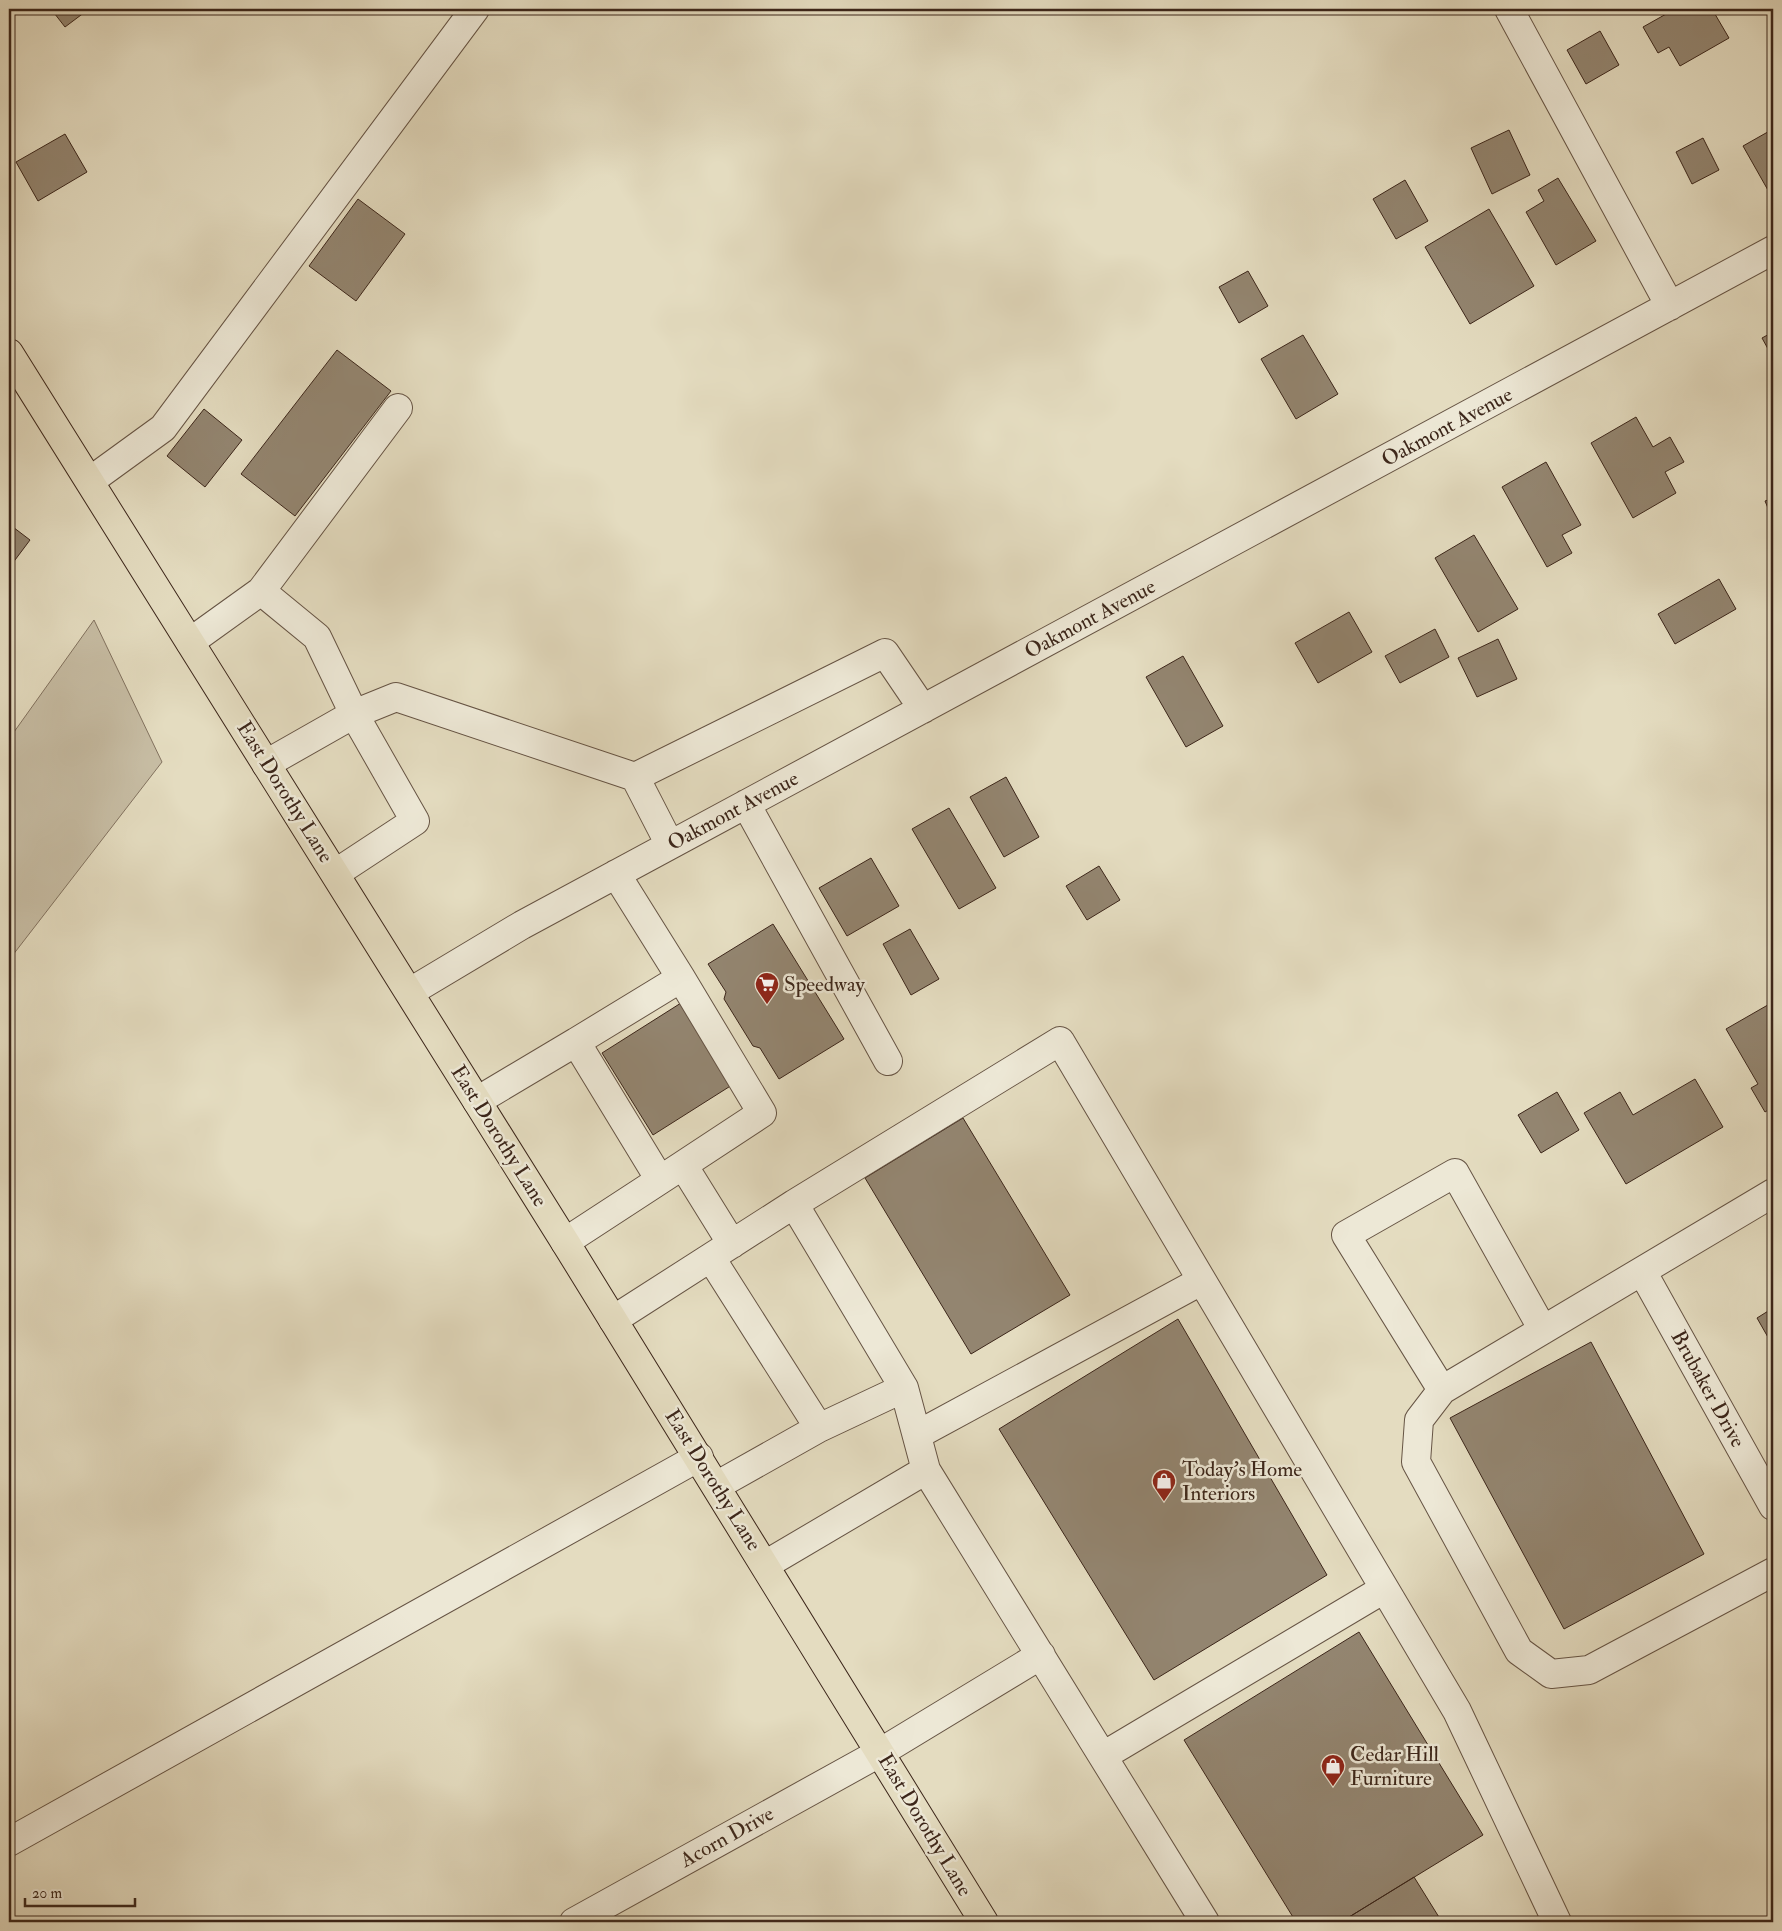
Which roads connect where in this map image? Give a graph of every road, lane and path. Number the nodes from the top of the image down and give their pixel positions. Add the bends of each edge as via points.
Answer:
1 (475, 9) edge
2 (1509, 9) edge
3 (1773, 250) edge
4 (1670, 306) junction
5 (9, 353) edge
6 (398, 408) dead end
7 (90, 481) junction
8 (261, 591) junction
9 (190, 642) junction
10 (922, 709) junction
11 (354, 714) junction
12 (266, 764) junction
13 (635, 777) junction
14 (746, 804) junction
15 (670, 845) junction
16 (336, 873) junction
17 (616, 874) junction
18 (681, 978) junction
19 (410, 992) junction
20 (576, 1042) junction
21 (888, 1060) dead end
22 (477, 1101) junction
23 (683, 1165) junction
24 (660, 1180) junction
25 (1773, 1193) edge
26 (794, 1204) junction
27 (565, 1242) junction
28 (722, 1251) junction
29 (1642, 1272) junction
30 (1201, 1281) junction
31 (613, 1320) junction
32 (1543, 1330) junction
33 (904, 1388) junction
34 (1442, 1390) junction
35 (819, 1428) junction
36 (917, 1436) junction
37 (699, 1457) junction
38 (926, 1470) junction
39 (716, 1486) junction
40 (1773, 1506) edge
41 (765, 1565) junction
42 (1773, 1572) edge
43 (1384, 1590) junction
44 (1040, 1655) junction
45 (881, 1752) junction
46 (1103, 1756) junction
47 (9, 1842) edge
48 (574, 1922) edge
49 (984, 1922) edge
50 (1205, 1922) edge
51 (1557, 1922) edge

1 - 7 street via 163,428
2 - 4 street
3 - 4 street, Oakmont Avenue
4 - 10 street, Oakmont Avenue
5 - 7 main road, East Dorothy Lane
6 - 8 street
7 - 9 main road, East Dorothy Lane
8 - 9 street
8 - 11 street via 317,637
9 - 12 main road, East Dorothy Lane
10 - 13 street via 885,653
10 - 14 street, Oakmont Avenue
11 - 12 street
11 - 13 street via 396,697
11 - 16 street via 415,821
12 - 16 main road, East Dorothy Lane
13 - 15 street
14 - 15 street, Oakmont Avenue
14 - 21 street
15 - 17 street, Oakmont Avenue
16 - 19 main road, East Dorothy Lane
17 - 18 street
17 - 19 street, Oakmont Avenue
18 - 20 street
18 - 23 street via 762,1113
19 - 22 main road, East Dorothy Lane
20 - 22 street
20 - 24 street
22 - 27 main road, East Dorothy Lane
23 - 24 street
23 - 28 street
24 - 27 street
25 - 29 street
26 - 28 street
26 - 30 street via 1060,1041
26 - 33 street
27 - 31 main road, East Dorothy Lane
28 - 31 street
28 - 35 street
29 - 32 street
29 - 40 street, Brubaker Drive
30 - 36 street
30 - 43 street
31 - 37 main road, East Dorothy Lane
32 - 34 street
32 - 34 street via 1455,1173 1346,1235
33 - 35 street
33 - 36 street
34 - 42 street via 1419,1420 1416,1462 1519,1651 1551,1674 1589,1670
35 - 39 street
36 - 38 street
37 - 39 main road, East Dorothy Lane
37 - 47 street
38 - 41 street
38 - 44 street
39 - 41 main road, East Dorothy Lane
41 - 45 main road, East Dorothy Lane
43 - 46 street
43 - 51 street via 1457,1711
44 - 45 street, Acorn Drive
44 - 46 street
45 - 48 street, Acorn Drive
45 - 49 main road, East Dorothy Lane
46 - 50 street

